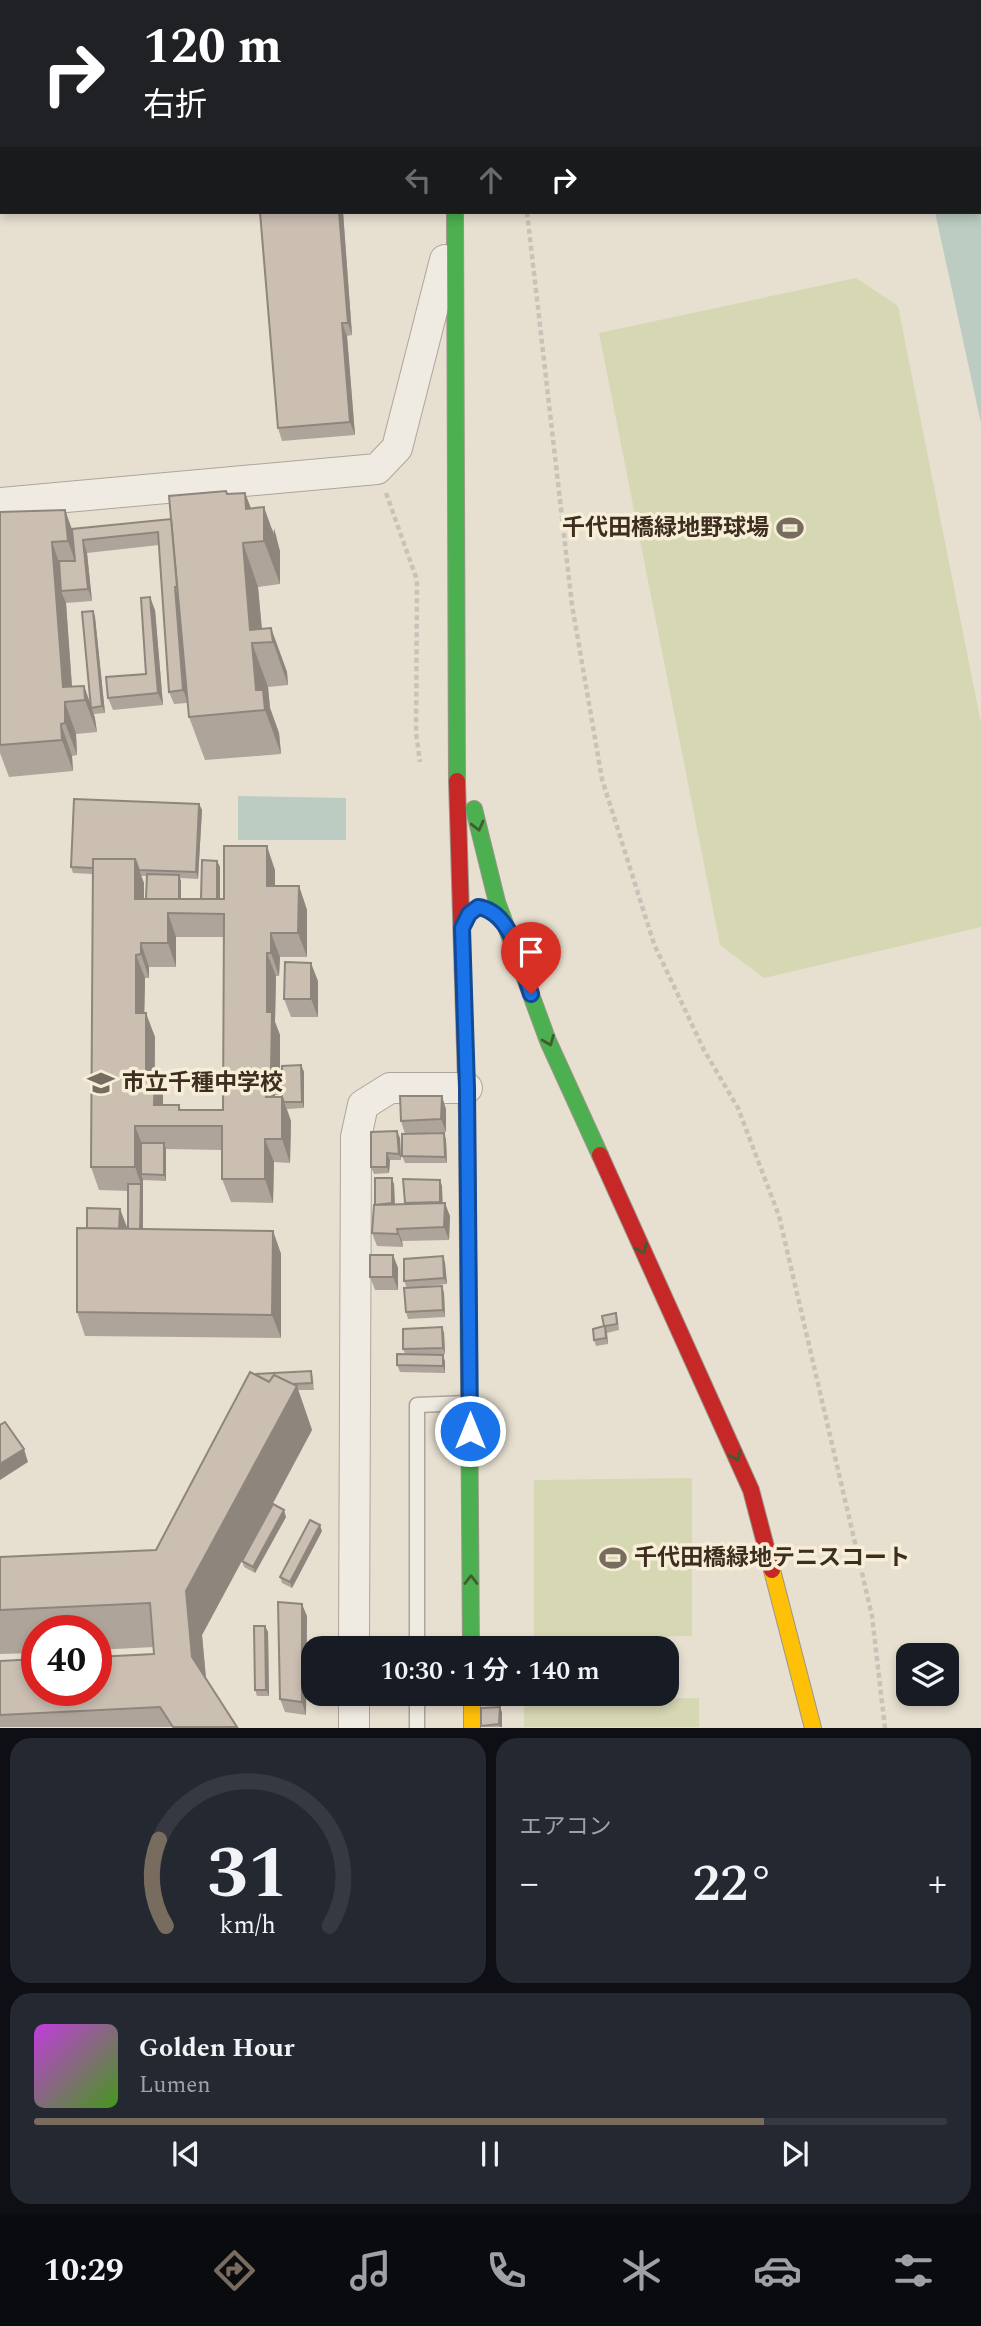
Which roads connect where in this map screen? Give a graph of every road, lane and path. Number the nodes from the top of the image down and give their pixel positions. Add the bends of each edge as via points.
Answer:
1 (527, 214) edge
2 (455, 217) edge
3 (377, 470) junction
4 (0, 503) edge
5 (455, 711) junction
6 (421, 770) dead end
7 (505, 924) junction
8 (462, 928) junction
9 (467, 1088) junction
10 (470, 1404) junction
11 (354, 1636) edge
12 (417, 1636) edge
13 (471, 1636) edge
14 (354, 1706) edge
15 (417, 1706) edge
16 (472, 1706) edge
17 (354, 1727) edge
18 (417, 1727) edge
19 (472, 1727) edge
20 (813, 1727) edge
21 (885, 1727) edge

1 - 21 path via 572,605 602,779 654,944 704,1050 738,1108 779,1216 872,1616
2 - 3 street via 397,448
2 - 5 street
3 - 4 street
3 - 6 path via 417,580 416,733
5 -> 7 street via 473,808
5 - 8 street
7 - 8 street via 491,909 478,907
7 -> 20 street via 548,1041 751,1490
8 - 9 street
9 - 10 street
9 - 11 street via 390,1088 363,1105 356,1137
10 - 12 lane via 417,1405
13 -> 10 street
14 - 17 street
15 - 18 lane
16 - 19 street

